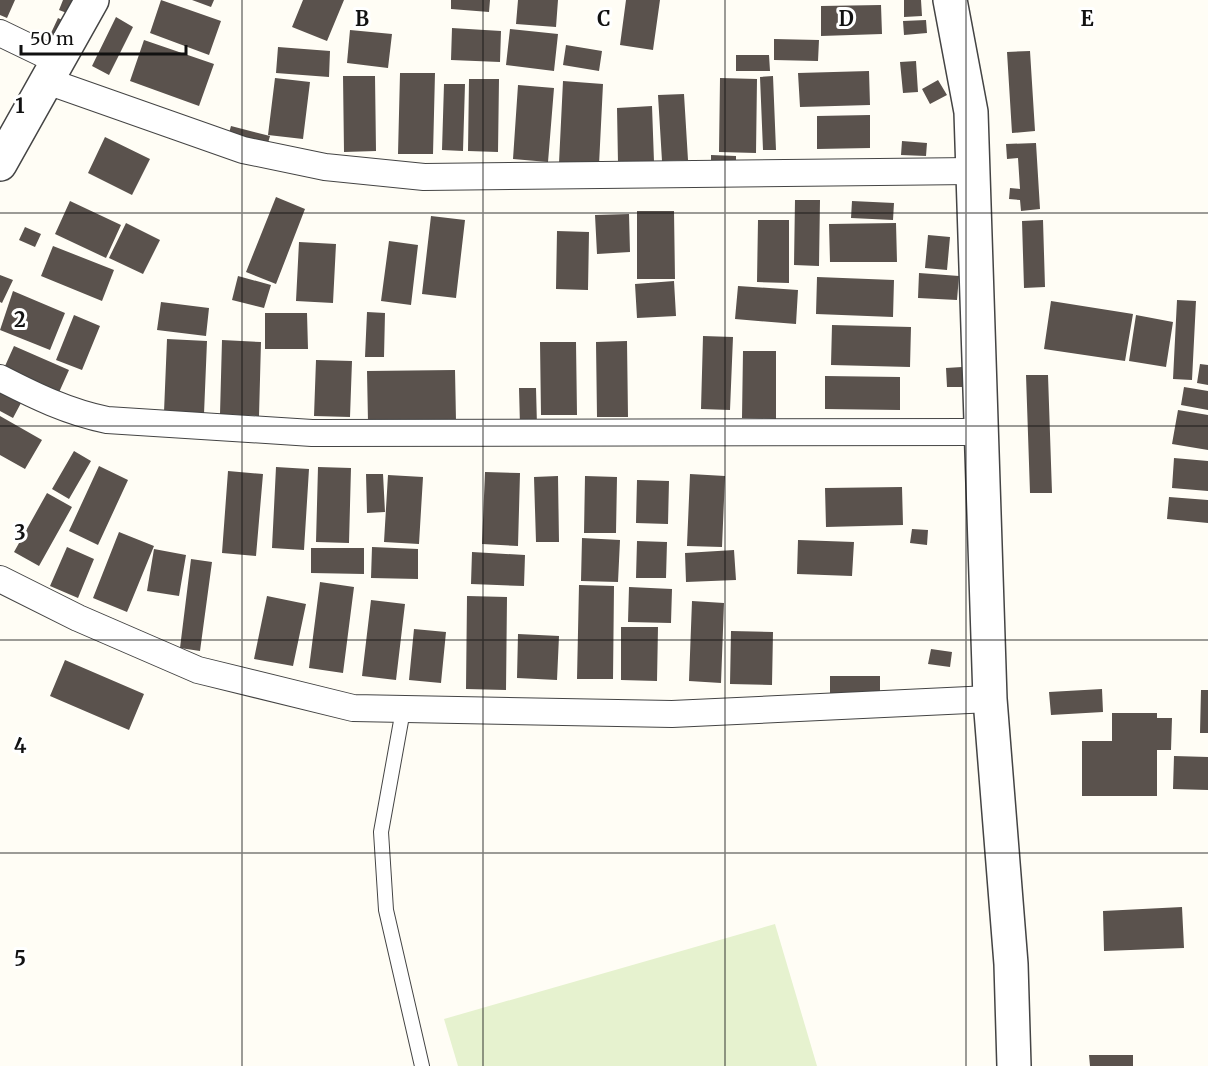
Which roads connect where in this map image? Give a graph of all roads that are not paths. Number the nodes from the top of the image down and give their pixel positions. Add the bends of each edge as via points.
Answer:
1 (92, 0) edge
2 (950, 0) edge
3 (0, 33) edge
4 (53, 71) junction
5 (0, 164) edge
6 (972, 171) junction
7 (0, 378) edge
8 (980, 432) junction
9 (0, 579) edge
10 (990, 699) junction
11 (403, 710) junction
12 (422, 1066) edge
13 (1014, 1066) edge

1 - 4 street
2 - 6 street via 970,112
3 - 4 street
4 - 5 street
4 - 6 street via 243,150 325,167 424,177
6 - 8 street
7 - 8 street via 49,403 107,420 312,433
8 - 10 street
9 - 11 street via 198,670 352,708
10 - 11 street via 672,714
10 - 13 street via 1011,964
11 - 12 lane via 381,832 386,910

